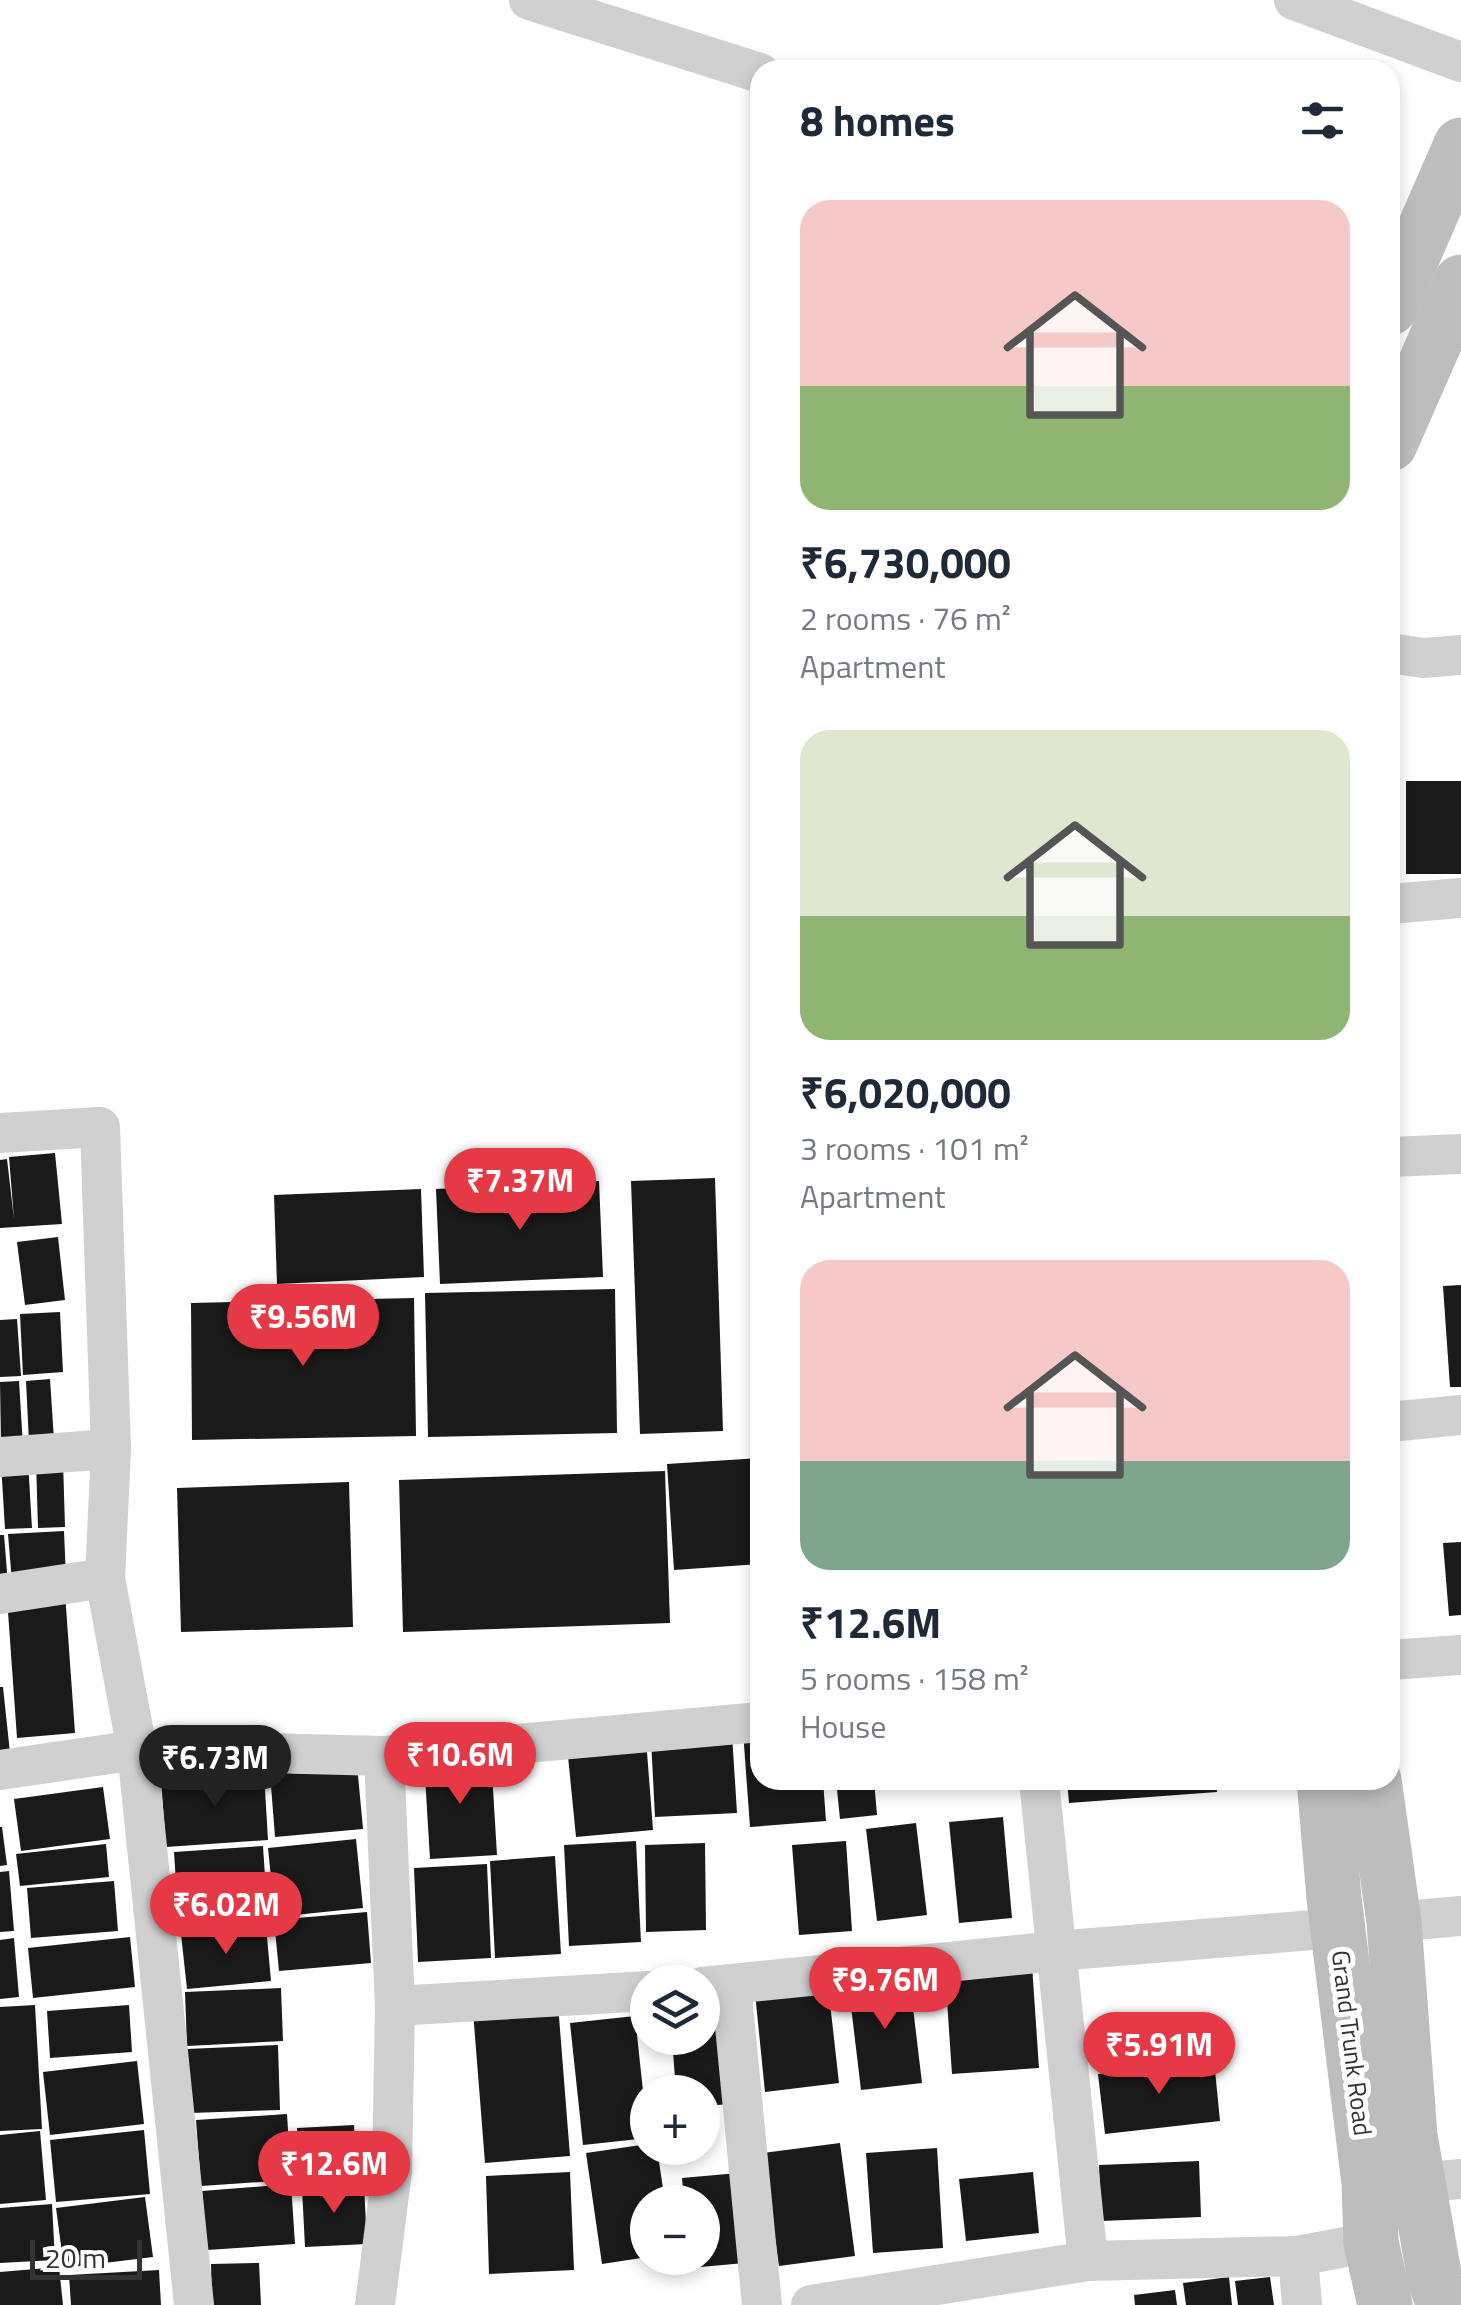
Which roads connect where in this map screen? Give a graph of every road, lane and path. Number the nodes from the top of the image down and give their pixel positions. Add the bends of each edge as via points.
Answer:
1 (529, 0) edge
2 (1294, 0) edge
3 (1461, 62) edge
4 (750, 70) edge
5 (1461, 145) edge
6 (1400, 285) edge
7 (1458, 294) edge
8 (1400, 422) edge
9 (1400, 655) edge
10 (1461, 655) edge
11 (1461, 898) edge
12 (1400, 903) edge
13 (0, 1133) edge
14 (1461, 1154) edge
15 (1400, 1156) edge
16 (1461, 1416) edge
17 (1400, 1421) edge
18 (111, 1449) junction
19 (0, 1457) edge
20 (105, 1578) junction
21 (0, 1594) edge
22 (1461, 1655) edge
23 (1400, 1659) edge
24 (750, 1723) edge
25 (137, 1750) junction
26 (384, 1756) junction
27 (0, 1770) edge
28 (1040, 1790) edge
29 (1325, 1790) edge
30 (1375, 1790) edge
31 (1461, 1916) edge
32 (1394, 1922) junction
33 (1337, 1928) junction
34 (1056, 1952) junction
35 (720, 1986) edge
36 (630, 1991) edge
37 (395, 2006) junction
38 (720, 2014) edge
39 (1440, 2181) edge
40 (1371, 2242) junction
41 (1298, 2256) junction
42 (1088, 2261) junction
43 (194, 2305) edge
44 (375, 2305) edge
45 (762, 2305) edge
46 (811, 2305) edge
47 (1302, 2305) edge
48 (1384, 2305) edge
49 (1444, 2305) edge

1 - 4 street
2 - 3 street
5 - 6 main road
7 - 8 main road
9 - 10 street
11 - 12 street
13 - 18 street via 100,1126
14 - 15 street
16 - 17 street
18 - 19 street
18 - 20 street
20 - 21 street
20 - 25 street
22 - 23 street
24 - 26 street
25 - 26 street
25 - 27 street
25 - 43 street
26 - 37 street
28 - 34 street
29 - 33 main road, Grand Trunk Road
30 - 32 main road
31 - 32 street
32 - 39 main road via 1410,2136
33 - 34 street
33 - 40 main road, Grand Trunk Road
34 - 35 street
34 - 42 street
36 - 37 street
37 - 44 street via 392,2171
38 - 45 street
39 - 49 main road via 1435,2280
40 - 41 street
40 - 48 main road, Grand Trunk Road
41 - 42 street
41 - 47 street
42 - 46 street

